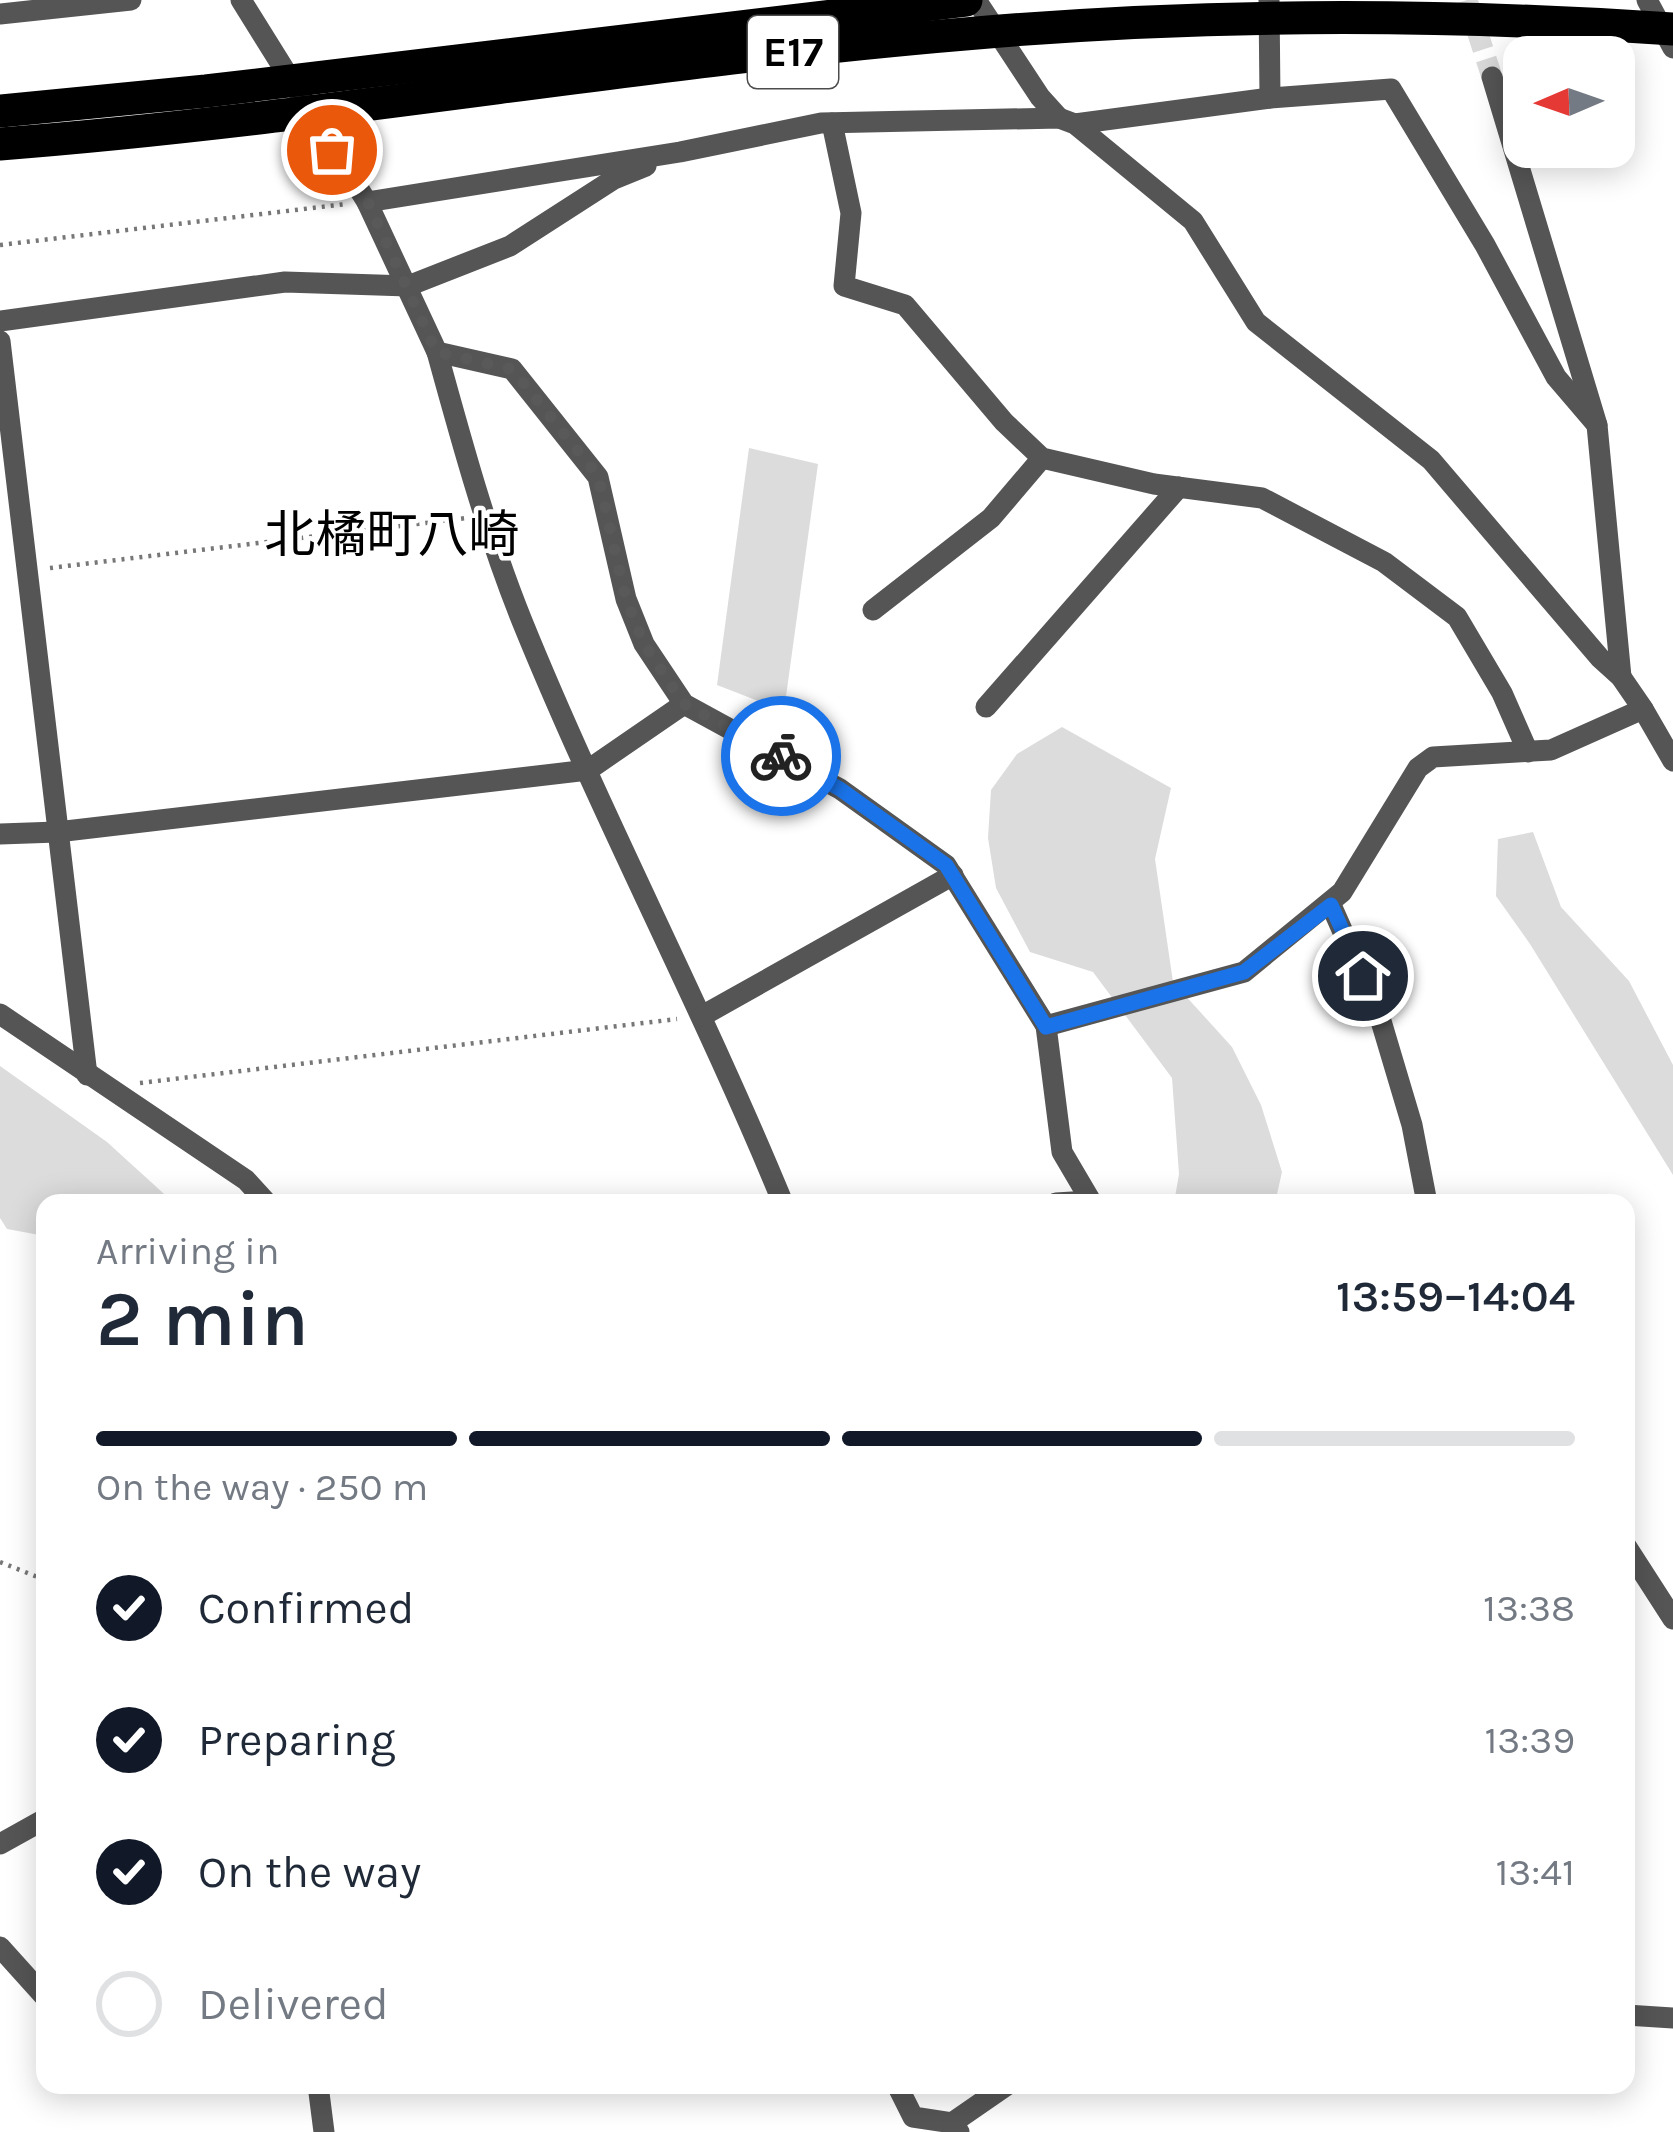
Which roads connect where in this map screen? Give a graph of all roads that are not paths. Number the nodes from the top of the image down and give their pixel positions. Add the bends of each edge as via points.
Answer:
1 (131, 0) edge
2 (966, 0) edge
3 (976, 0) edge
4 (1269, 0) edge
5 (1647, 0) edge
6 (243, 4) edge
7 (0, 14) edge
8 (1673, 29) edge
9 (1673, 48) edge
10 (1492, 77) tunnel mouth
11 (1270, 98) junction
12 (0, 111) edge
13 (1067, 121) junction
14 (832, 123) junction
15 (0, 144) edge
16 (680, 152) junction
17 (361, 194) junction
18 (408, 286) junction
19 (0, 321) edge
20 (0, 341) edge
21 (436, 352) junction
22 (1597, 424) junction
23 (1042, 458) junction
24 (1179, 487) junction
25 (873, 610) dead end
26 (1621, 677) junction
27 (684, 704) junction
28 (986, 707) dead end
29 (1643, 709) junction
30 (1528, 752) junction
31 (1673, 761) edge
32 (588, 770) junction
33 (57, 832) junction
34 (0, 834) edge
35 (952, 875) junction
36 (1331, 905) junction
37 (0, 1014) edge
38 (703, 1016) junction
39 (1046, 1027) junction
40 (96, 1081) junction
41 (259, 1194) edge
42 (780, 1194) edge
43 (1086, 1194) edge
44 (1425, 1194) edge
45 (1635, 1560) edge
46 (1673, 1618) edge
47 (36, 1824) edge
48 (0, 1844) edge
49 (0, 1946) edge
50 (36, 1987) edge
51 (1635, 2016) edge
52 (1673, 2018) edge
53 (319, 2094) edge
54 (902, 2094) edge
55 (995, 2094) edge
56 (955, 2127) edge
57 (324, 2132) edge

1 - 7 street
2 - 12 highway, E17
3 - 13 street via 1040,98
4 - 11 street
5 - 9 street
6 - 17 street
8 - 15 highway, E17 via 1354,16 1069,26
10 - 22 street
11 - 13 street
11 - 22 street via 1391,89 1556,377
13 - 14 street
13 - 26 street via 1192,221 1256,322 1431,460
14 - 16 street
14 - 23 street via 851,213 844,286 905,305
16 - 17 street
16 - 18 street via 614,179 510,246
17 - 18 street
18 - 19 street via 285,282
18 - 21 street
20 - 33 street
21 - 27 street via 512,369 598,476 626,599 644,644
21 - 32 street via 521,620
22 - 26 street
23 - 24 street
23 - 25 street via 991,518
24 - 28 street
24 - 30 street via 1262,498 1384,562 1457,617
26 - 29 street
27 - 32 street
27 - 35 street via 840,789
29 - 30 street via 1551,750
29 - 31 street
30 - 36 street via 1432,757
32 - 33 street
32 - 38 street
33 - 34 street
33 - 40 street
35 - 38 street
35 - 39 street
36 - 39 street via 1244,972
36 - 44 street via 1378,1012
37 - 40 street
38 - 42 street
39 - 43 street via 1062,1152
40 - 41 street
45 - 46 street
47 - 48 street
49 - 50 street
51 - 52 street
53 - 57 street
54 - 56 street via 914,2117
55 - 56 street

